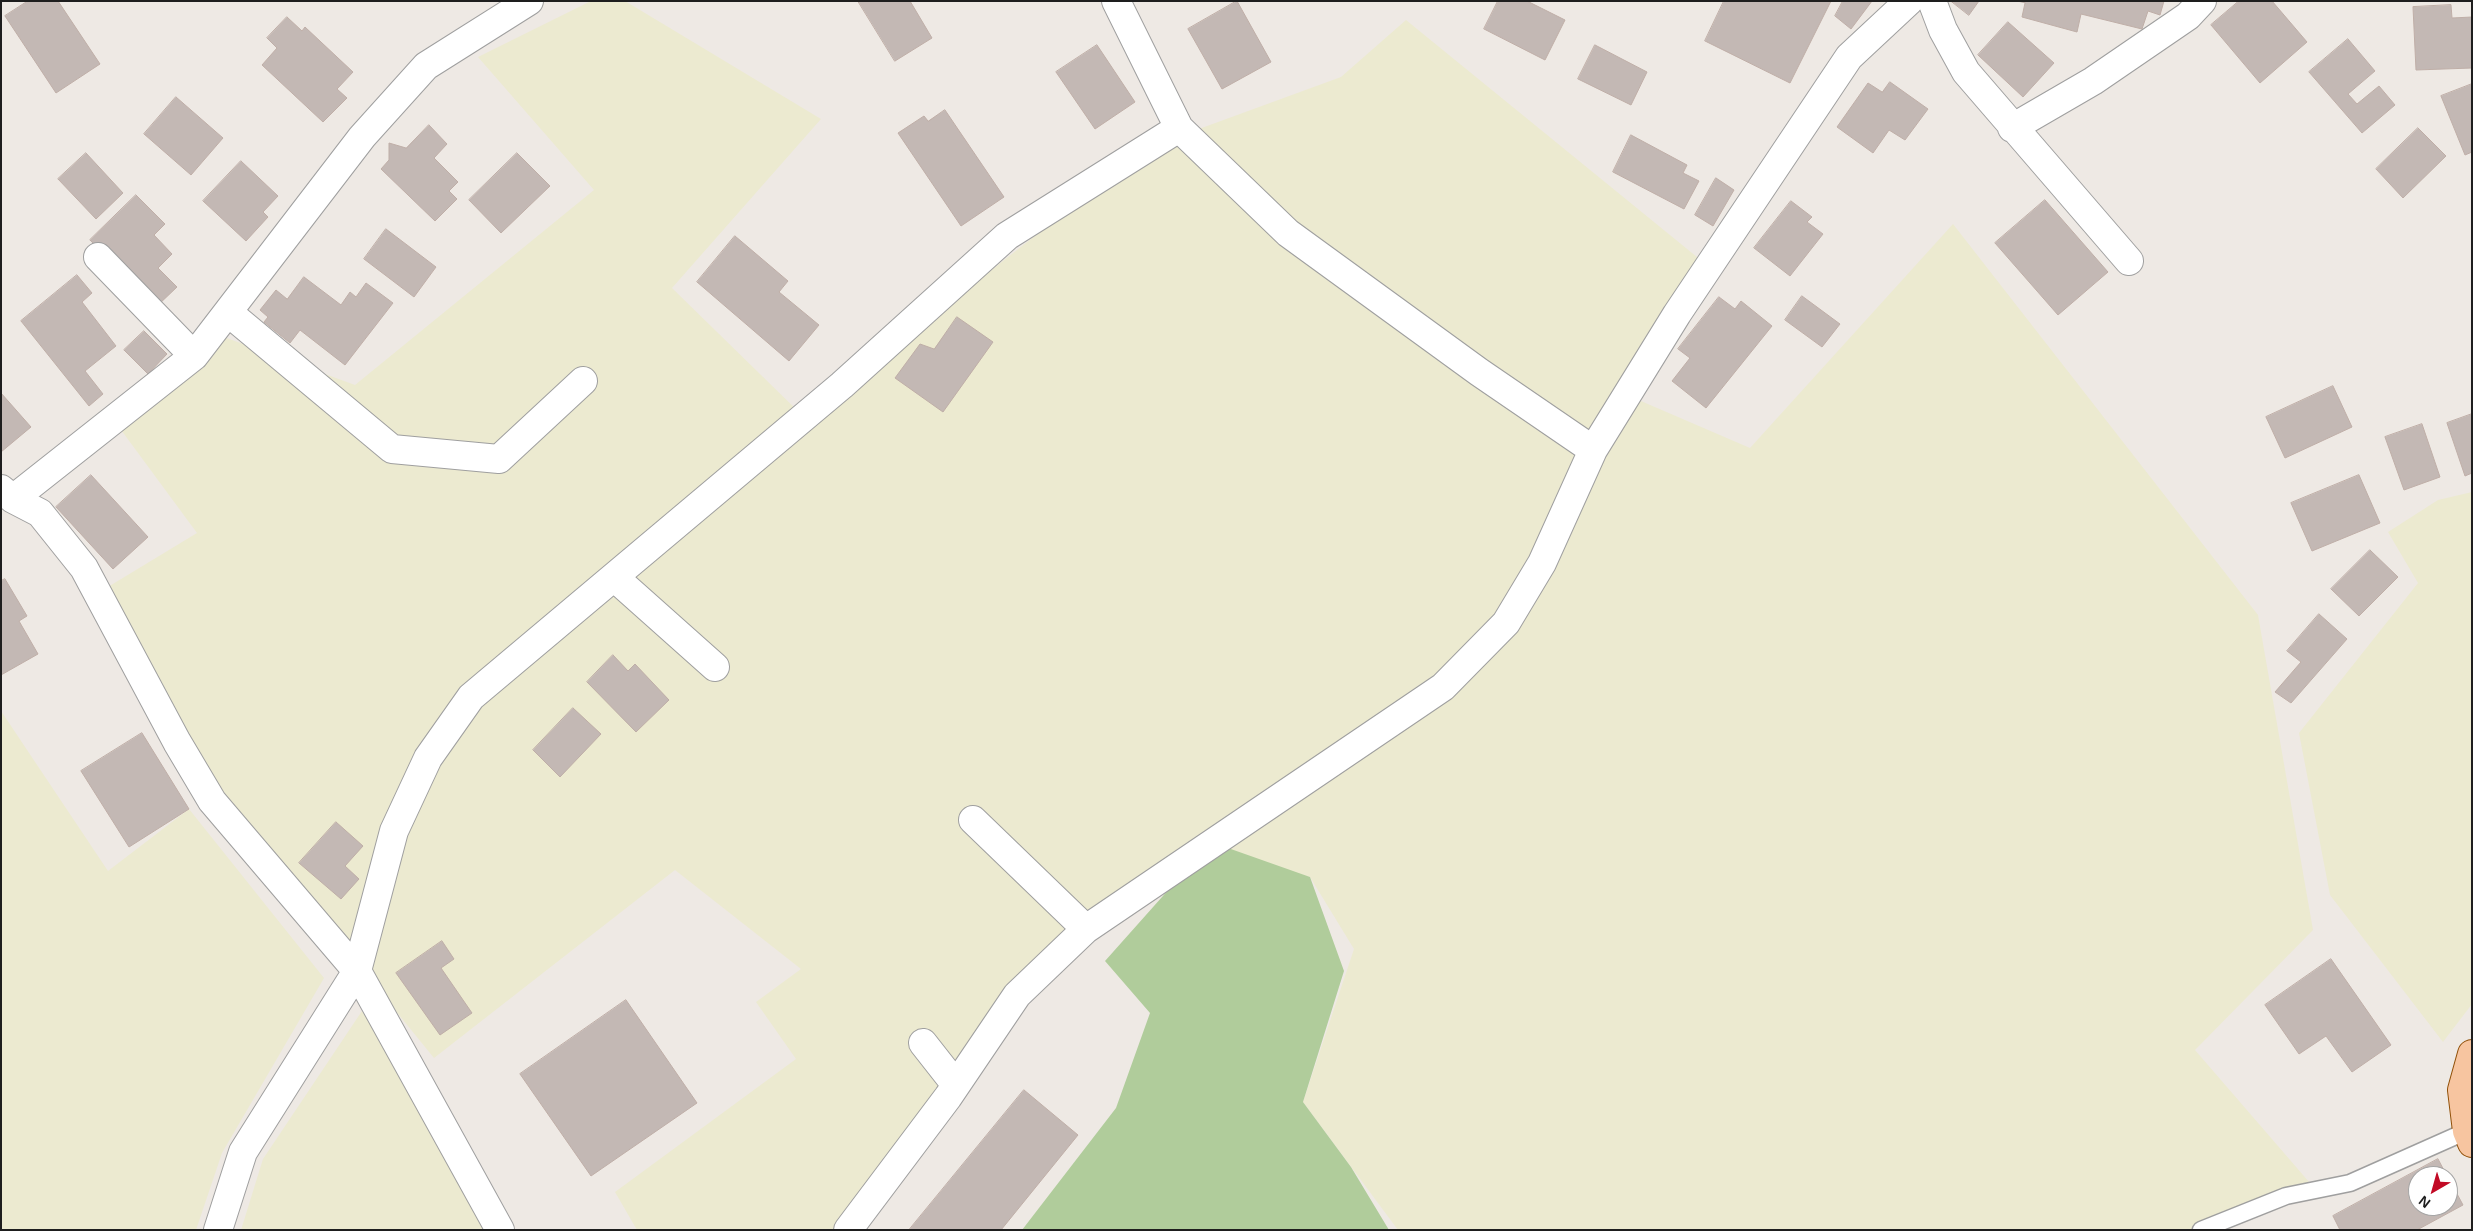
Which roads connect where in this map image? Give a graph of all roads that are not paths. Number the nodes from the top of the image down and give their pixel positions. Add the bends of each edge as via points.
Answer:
1 (529, 1) edge
2 (1116, 1) edge
3 (1909, 1) edge
4 (1932, 1) edge
5 (2202, 1) edge
6 (1179, 128) junction
7 (2012, 128) junction
8 (98, 257) dead end
9 (2129, 261) dead end
10 (229, 313) junction
11 (194, 356) junction
12 (583, 381) dead end
13 (1592, 450) junction
14 (7, 494) edge
15 (614, 577) junction
16 (715, 667) dead end
17 (973, 820) dead end
18 (1086, 929) junction
19 (357, 971) junction
20 (923, 1043) dead end
21 (2472, 1054) edge
22 (956, 1085) junction
23 (2470, 1137) edge
24 (218, 1230) edge
25 (500, 1230) edge
26 (848, 1230) edge
27 (2201, 1230) edge

1 - 10 street via 426,66 362,137
2 - 6 street
3 - 13 street via 1849,57 1682,306
4 - 7 street via 1943,30 1966,72
5 - 7 street via 2188,16 2093,81
6 - 13 street via 1288,233
6 - 15 street via 1007,236 842,385
7 - 9 street
8 - 11 street
10 - 11 street
10 - 12 street via 392,449 499,459
11 - 14 street
13 - 18 street via 1542,563 1506,623 1444,687
14 - 19 street via 40,513 84,568 212,801
15 - 16 street
15 - 19 street via 472,697 428,758 394,831
17 - 18 street
18 - 22 street via 1017,995
19 - 24 street via 244,1152
19 - 25 street
20 - 22 street
21 - 23 main road via 2462,1090
22 - 26 street
23 - 27 lane via 2350,1183 2286,1196

